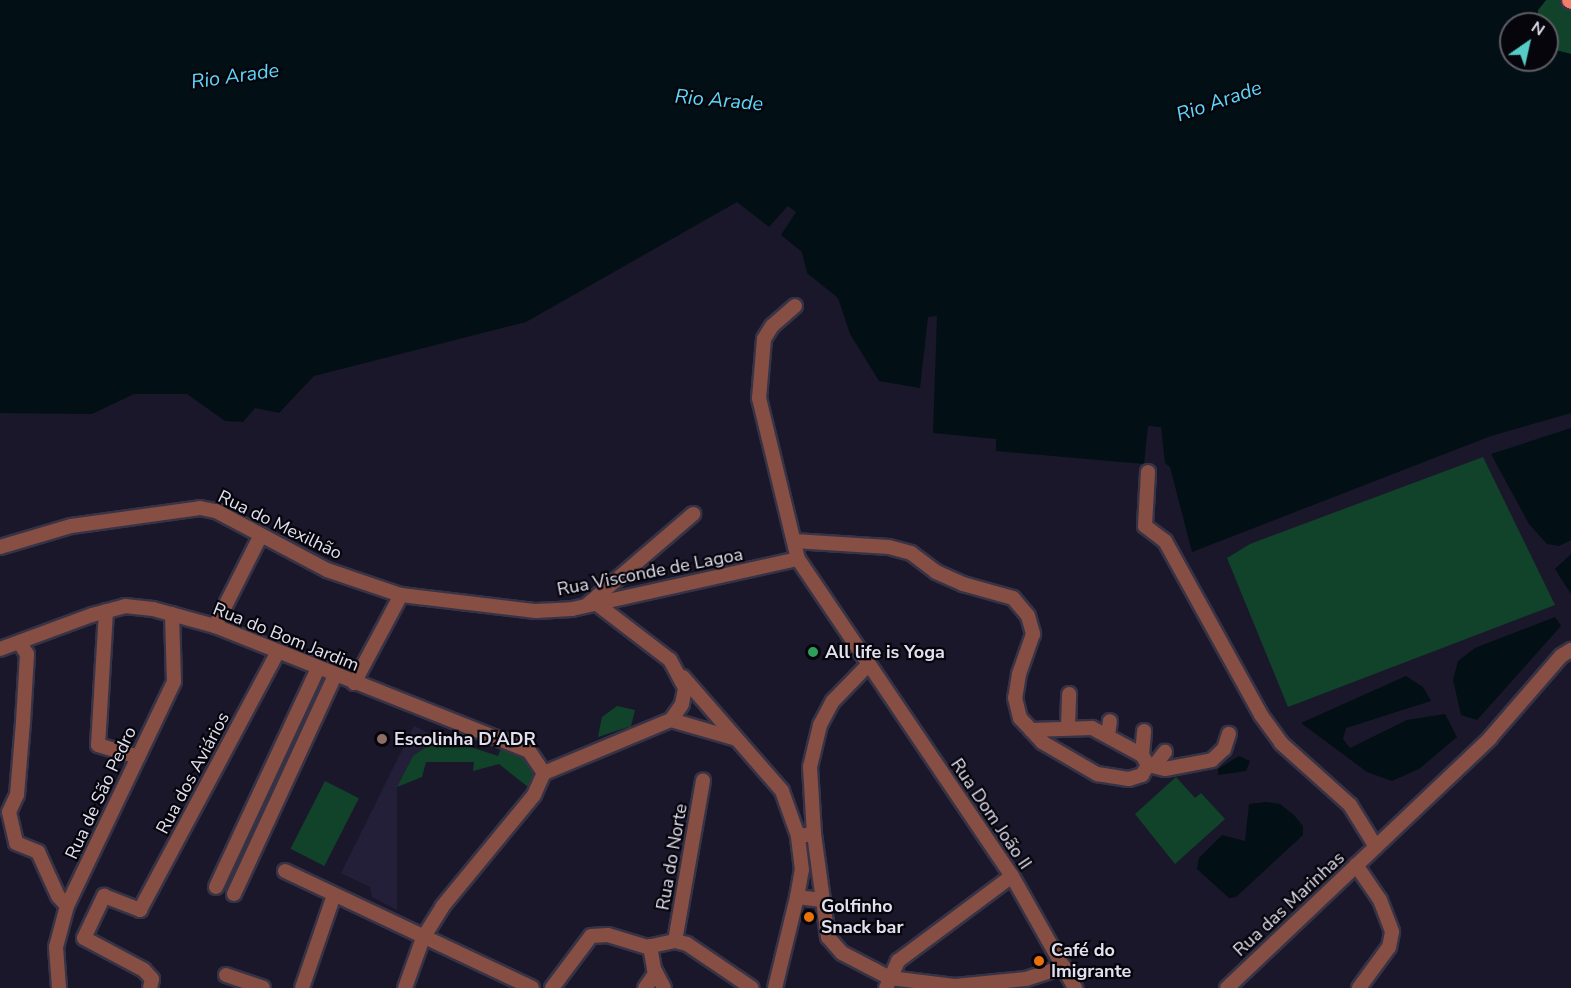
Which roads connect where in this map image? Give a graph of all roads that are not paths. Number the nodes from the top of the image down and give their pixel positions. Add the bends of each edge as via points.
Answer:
1 (795, 306) dead end
2 (1148, 472) dead end
3 (693, 514) dead end
4 (260, 537) junction
5 (794, 541) junction
6 (0, 547) edge
7 (798, 559) junction
8 (401, 595) junction
9 (591, 605) junction
10 (106, 611) junction
11 (172, 614) junction
12 (215, 626) junction
13 (26, 644) junction
14 (0, 649) edge
15 (1571, 650) edge
16 (278, 651) junction
17 (867, 666) junction
18 (318, 668) junction
19 (680, 674) junction
20 (335, 675) junction
21 (354, 683) junction
22 (1069, 694) dead end
23 (671, 720) junction
24 (1110, 721) dead end
25 (1068, 727) junction
26 (1031, 730) junction
27 (1144, 731) dead end
28 (1229, 734) dead end
29 (1108, 735) junction
30 (733, 738) junction
31 (1166, 752) dead end
32 (138, 757) junction
33 (1148, 762) junction
34 (544, 773) junction
35 (704, 780) dead end
36 (4, 812) edge
37 (814, 834) junction
38 (798, 836) junction
39 (1376, 847) junction
40 (1356, 865) junction
41 (285, 871) dead end
42 (1012, 876) junction
43 (216, 887) dead end
44 (234, 894) dead end
45 (334, 895) junction
46 (797, 897) junction
47 (822, 900) junction
48 (67, 906) junction
49 (423, 938) junction
50 (675, 941) junction
51 (650, 946) junction
52 (1065, 967) junction
53 (656, 972) junction
54 (226, 975) dead end
55 (888, 983) edge
56 (955, 987) edge
57 (59, 988) edge
58 (150, 988) edge
59 (263, 988) edge
60 (302, 988) edge
61 (405, 988) edge
62 (532, 988) edge
63 (552, 988) edge
64 (645, 988) edge
65 (664, 988) edge
66 (752, 988) edge
67 (775, 988) edge
68 (1075, 988) edge
69 (1227, 988) edge
70 (1359, 988) edge

1 - 5 street via 772,326 764,339 759,398
2 - 39 street via 1145,526 1165,541 1261,715 1281,743 1350,805
3 - 9 street
4 - 6 street, Rua do Mexilhão via 216,511 200,508 71,526
4 - 8 street, Rua do Mexilhão via 327,570
4 - 12 street
5 - 7 street
5 - 26 street via 890,547 911,553 936,572 963,585 1013,598 1028,616 1033,634 1015,698 1020,718
7 - 9 street, Rua Visconde de Lagoa
7 - 17 street, Rua Dom João II
8 - 9 street, Rua Visconde de Lagoa via 536,611
8 - 21 street
9 - 19 street via 670,660
10 - 11 street, Rua do Bom Jardim via 125,606
10 - 13 street, Rua do Bom Jardim via 61,623
10 - 32 street via 98,745
11 - 12 street, Rua do Bom Jardim
11 - 32 street, Rua de São Pedro via 174,682
12 - 16 street, Rua do Bom Jardim
13 - 14 street, Rua do Bom Jardim
13 - 36 street via 17,795
15 - 39 street, Rua das Marinhas via 1561,656 1490,738
16 - 18 street, Rua do Bom Jardim
16 - 58 street, Rua dos Aviários via 140,910 104,896 84,938 144,970 152,979
17 - 37 street via 832,701 820,725 810,767
17 - 42 street, Rua Dom João II
18 - 20 street, Rua do Bom Jardim
18 - 43 street
19 - 23 street via 685,688 682,704
19 - 30 street
20 - 21 street, Rua do Bom Jardim
20 - 44 street
21 - 34 street, Rua do Bom Jardim via 529,751
22 - 25 street
23 - 30 street
23 - 34 street
24 - 29 street
25 - 26 street
25 - 29 street via 1092,728
26 - 33 street via 1068,760 1097,774 1129,779 1142,775
27 - 33 street
28 - 33 street via 1224,748 1212,760 1165,769
29 - 33 street
30 - 38 street via 782,791
31 - 33 street
32 - 48 street, Rua de São Pedro
34 - 49 street via 542,784 442,907
35 - 50 street, Rua do Norte
36 - 48 street via 16,843 38,852 58,896
37 - 38 street
37 - 47 street
38 - 46 street via 802,870
39 - 40 street, Rua das Marinhas
40 - 69 street, Rua das Marinhas
40 - 70 street via 1380,900 1392,932 1389,947
41 - 45 street
42 - 52 street, Rua Dom João II
42 - 55 street via 898,961
45 - 49 street
45 - 60 street
46 - 47 street
46 - 67 street
47 - 55 street via 826,930 837,949
48 - 57 street, Rua de São Pedro via 56,947
49 - 61 street
49 - 62 street
50 - 51 street
50 - 66 street via 699,951
51 - 53 street
51 - 63 street via 608,935 591,936
52 - 56 street via 1026,979
52 - 68 street, Rua Dom João II
53 - 64 street
53 - 65 street
54 - 59 street
55 - 56 street

